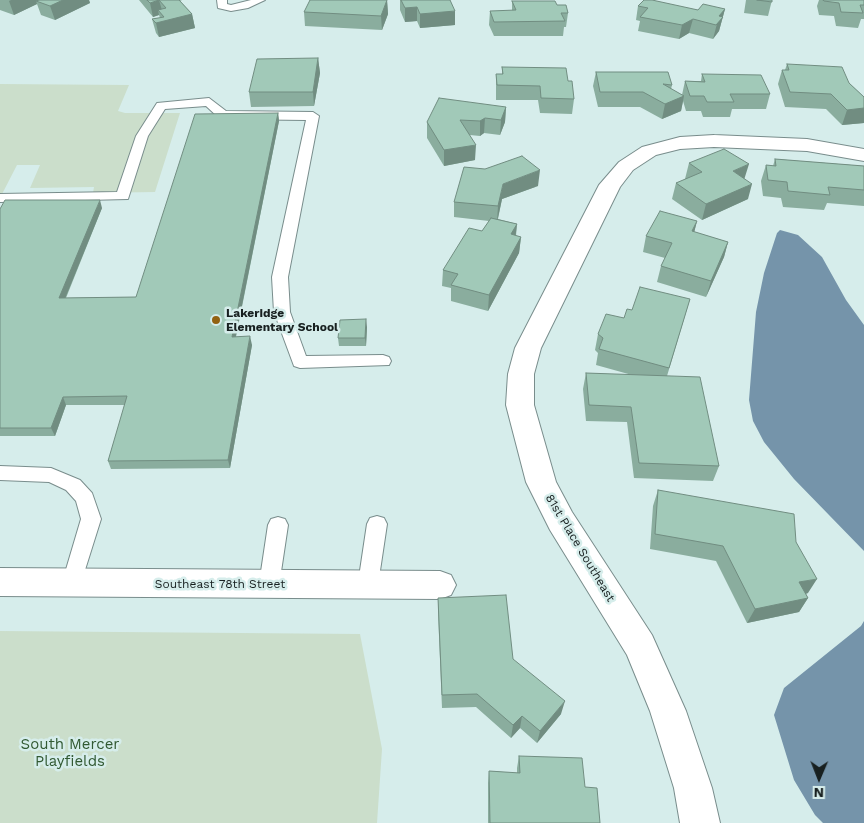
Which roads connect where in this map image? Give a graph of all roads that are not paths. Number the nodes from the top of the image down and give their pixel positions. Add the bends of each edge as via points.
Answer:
1 (222, 0) edge
2 (260, 0) edge
3 (864, 155) edge
4 (0, 198) edge
5 (384, 361) dead end
6 (0, 473) edge
7 (377, 524) dead end
8 (278, 525) dead end
9 (0, 582) edge
10 (72, 583) junction
11 (368, 584) junction
12 (269, 585) junction
13 (440, 585) dead end
14 (700, 823) edge

1 - 2 lane via 222,6 232,8
3 - 14 street, 81st Place Southeast via 807,145 714,141 649,151 626,166 610,185 528,348 521,374 520,405 541,482 561,522 640,646 665,703 693,788
4 - 5 lane via 124,196 142,136 161,106 209,102 223,115 312,116 280,277 282,312 300,362
6 - 10 lane via 52,474 73,485 85,498 91,519
7 - 11 lane
8 - 12 lane
9 - 10 street, Southeast 78th Street
10 - 12 street, Southeast 78th Street
11 - 12 street, Southeast 78th Street
11 - 13 street, Southeast 78th Street

